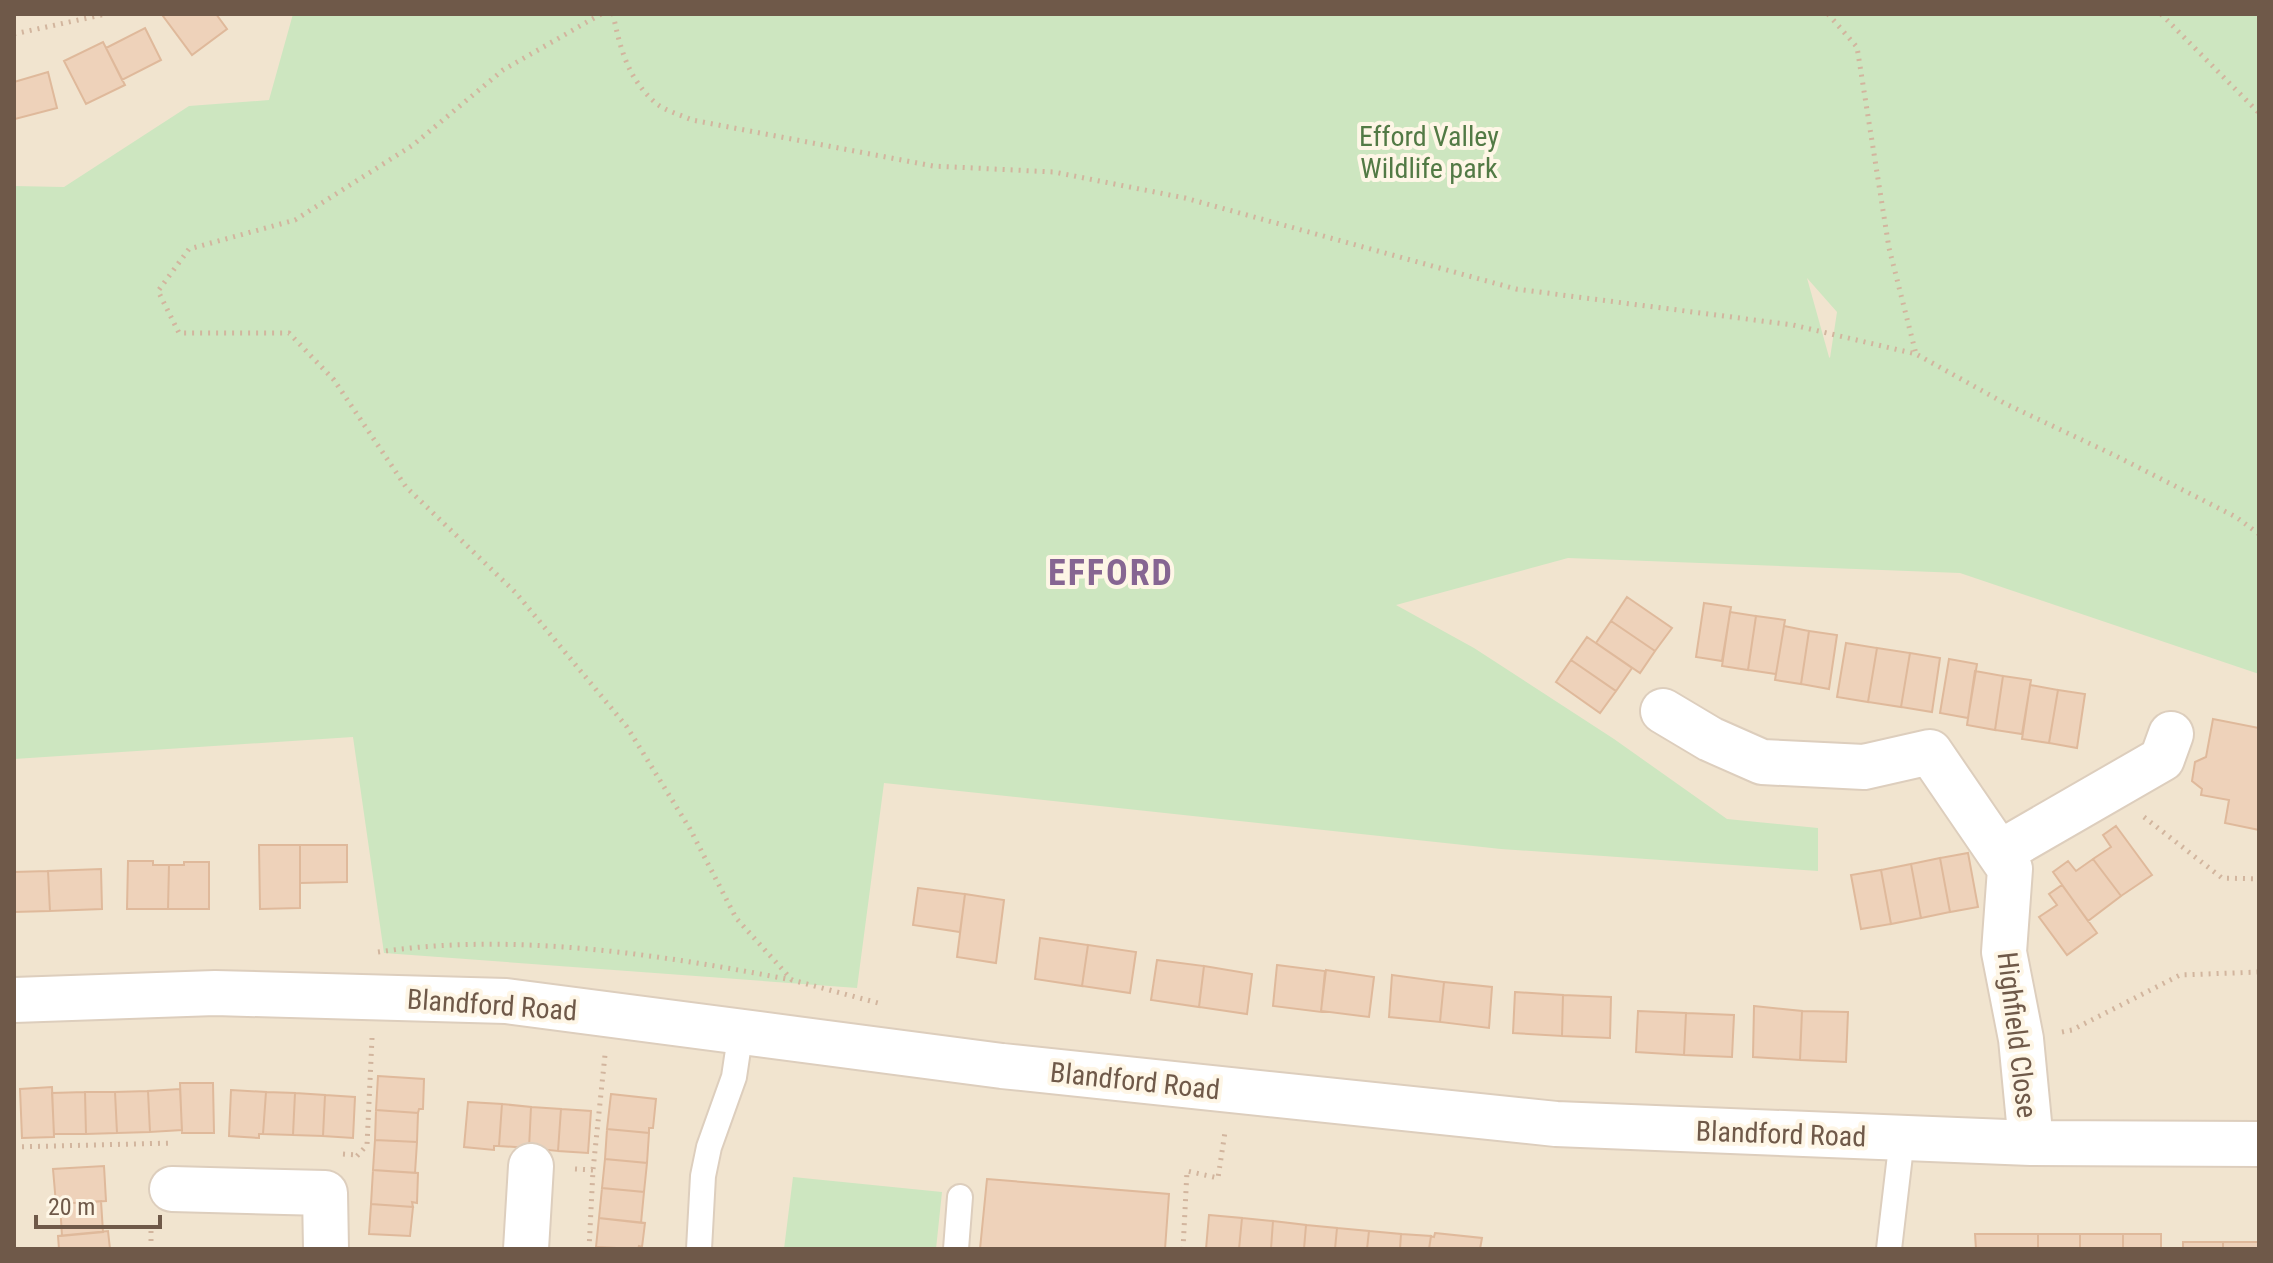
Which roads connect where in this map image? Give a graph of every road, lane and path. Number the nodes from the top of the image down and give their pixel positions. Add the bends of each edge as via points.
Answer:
1 (106, 14) edge
2 (601, 14) edge
3 (613, 14) edge
4 (1828, 14) edge
5 (2161, 14) edge
6 (14, 34) edge
7 (2259, 113) edge
8 (1916, 354) junction
9 (2259, 534) edge
10 (1663, 711) dead end
11 (2171, 734) dead end
12 (2140, 772) junction
13 (1999, 853) junction
14 (2259, 879) edge
15 (2259, 972) edge
16 (374, 997) junction
17 (14, 1000) edge
18 (893, 1007) dead end
19 (609, 1014) junction
20 (741, 1030) junction
21 (2021, 1039) junction
22 (1902, 1138) junction
23 (151, 1142) dead end
24 (1223, 1143) dead end
25 (2031, 1143) junction
26 (2259, 1144) edge
27 (14, 1147) edge
28 (531, 1166) dead end
29 (172, 1189) dead end
30 (325, 1193) junction
31 (960, 1197) dead end
32 (326, 1249) edge
33 (526, 1249) edge
34 (589, 1249) edge
35 (699, 1249) edge
36 (956, 1249) edge
37 (1183, 1249) edge
38 (1889, 1249) edge

1 - 6 path
2 - 18 path via 503,70 413,145 295,220 189,249 158,291 179,333 289,333 334,380 406,487 516,593 627,727 690,829 736,918 792,980
3 - 8 path via 621,53 635,79 658,105 692,120 933,166 1054,172 1185,198 1516,289 1793,325
4 - 8 path via 1857,47 1889,248
5 - 7 path
8 - 9 path via 2236,517
10 - 13 street, Highfield Close via 1762,762 1864,767 1930,752
11 - 12 street via 2162,759
12 - 13 street
12 - 14 path via 2144,818 2222,878
13 - 21 street, Highfield Close via 2010,869 2004,952
15 - 21 path via 2180,975 2072,1030
16 - 17 street, Blandford Road via 215,993
16 - 19 street, Blandford Road via 506,1001
16 - 30 path via 367,1145
19 - 20 street, Blandford Road
19 - 34 path
20 - 22 street, Blandford Road via 1017,1067 1556,1124
20 - 35 lane via 734,1077 703,1176
21 - 25 street, Highfield Close
22 - 25 street, Blandford Road
22 - 38 lane
23 - 27 path
24 - 37 path via 1218,1178 1187,1171
25 - 26 street, Blandford Road
28 - 33 street
29 - 30 street
30 - 32 street
31 - 36 lane

